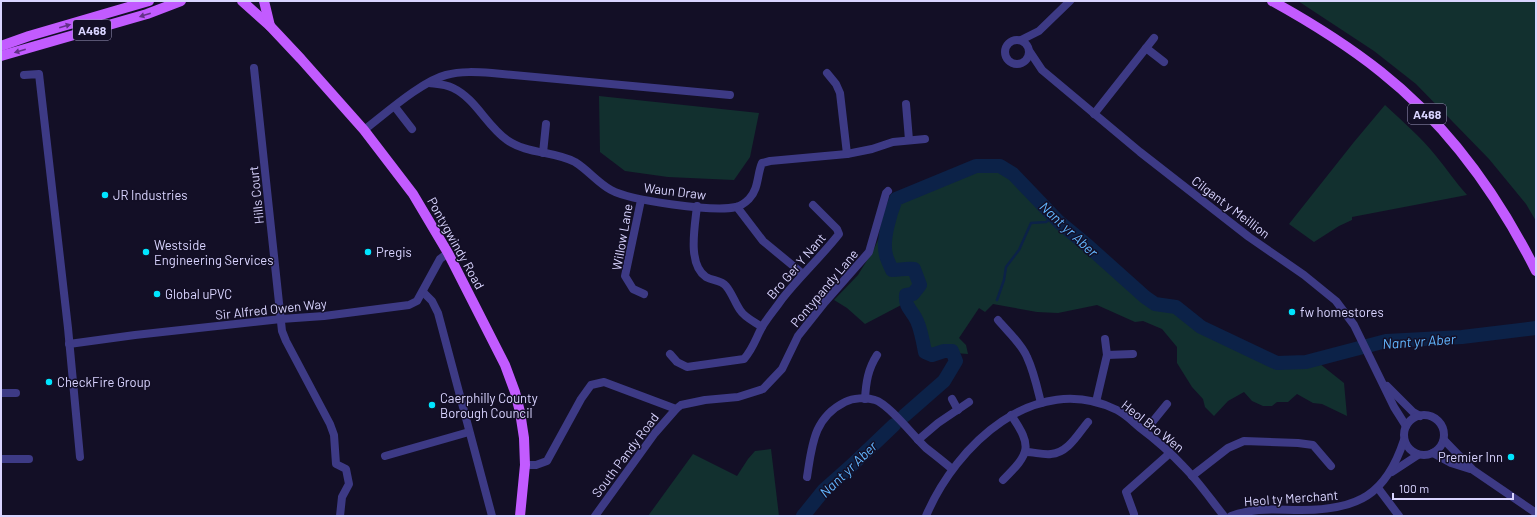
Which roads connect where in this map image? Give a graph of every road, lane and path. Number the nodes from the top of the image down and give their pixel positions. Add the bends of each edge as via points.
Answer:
1 (149, 1) edge
2 (181, 1) edge
3 (242, 1) edge
4 (264, 1) edge
5 (1070, 1) edge
6 (1272, 1) edge
7 (270, 26) junction
8 (1039, 31) junction
9 (1154, 38) dead end
10 (1021, 40) junction
11 (1, 46) edge
12 (1146, 48) junction
13 (1029, 51) junction
14 (1, 56) edge
15 (1164, 62) dead end
16 (1022, 64) junction
17 (254, 68) dead end
18 (1042, 70) junction
19 (827, 73) dead end
20 (24, 75) dead end
21 (429, 83) junction
22 (730, 95) dead end
23 (906, 104) dead end
24 (395, 107) junction
25 (1094, 114) junction
26 (546, 124) dead end
27 (412, 129) dead end
28 (364, 130) junction
29 (926, 139) dead end
30 (909, 140) junction
31 (543, 153) junction
32 (847, 154) junction
33 (888, 190) dead end
34 (641, 200) junction
35 (814, 205) dead end
36 (697, 206) junction
37 (737, 207) junction
38 (448, 253) junction
39 (1536, 271) edge
40 (802, 274) junction
41 (423, 292) junction
42 (644, 294) dead end
43 (281, 319) junction
44 (998, 320) dead end
45 (762, 327) junction
46 (1105, 339) dead end
47 (69, 344) junction
48 (670, 354) dead end
49 (877, 354) dead end
50 (1133, 354) dead end
51 (1107, 355) junction
52 (1382, 382) junction
53 (1, 393) edge
54 (16, 393) dead end
55 (865, 399) junction
56 (952, 399) dead end
57 (970, 402) dead end
58 (1096, 402) junction
59 (1041, 403) junction
60 (1167, 404) dead end
61 (676, 409) junction
62 (958, 410) junction
63 (1011, 415) junction
64 (1420, 416) junction
65 (1088, 422) dead end
66 (1406, 426) junction
67 (1145, 431) junction
68 (469, 432) junction
69 (918, 440) junction
70 (1404, 440) junction
71 (1444, 440) junction
72 (1026, 452) junction
73 (1170, 453) junction
74 (1433, 453) junction
75 (1418, 455) junction
76 (385, 456) dead end
77 (80, 457) dead end
78 (1, 459) edge
79 (29, 459) dead end
80 (525, 464) junction
81 (1331, 466) dead end
82 (952, 469) junction
83 (1473, 470) junction
84 (1390, 473) junction
85 (1192, 476) junction
86 (807, 478) dead end
87 (1003, 480) dead end
88 (1378, 488) junction
89 (1255, 513) edge
90 (1536, 513) edge
91 (1134, 514) dead end
92 (340, 516) edge
93 (492, 516) edge
94 (520, 516) edge
95 (595, 516) edge
96 (926, 516) edge
97 (1224, 516) edge
98 (1231, 516) edge
99 (1399, 516) edge

11 -> 1 main road, A468
2 -> 14 main road, A468 via 147,14
3 - 7 main road, Pontygwindy Road
4 - 7 main road, Pontygwindy Road
5 - 8 street
6 - 39 main road, A468 via 1350,49 1381,72 1433,120 1486,186
7 - 28 main road, Pontygwindy Road
8 - 10 street
8 - 13 street
9 - 12 street
10 - 13 street
10 - 16 street via 1010,42 1004,52 1013,64
12 - 15 street
12 - 25 street
13 - 16 street via 1027,59
13 - 18 street, Cilgant y Meillion
16 - 18 street, Cilgant y Meillion
17 - 43 street, Hills Court
18 - 25 street, Cilgant y Meillion
19 - 32 street via 840,93
20 - 47 street via 40,74
21 - 22 street via 445,75 492,72
21 - 24 street
21 - 31 street, Waun Draw via 452,87 471,101 495,130 508,141 528,150
23 - 30 street
24 - 27 street
24 - 28 street
25 - 52 street, Cilgant y Meillion via 1249,237 1328,293 1349,317
26 - 31 street
28 - 38 main road, Pontygwindy Road via 413,194
29 - 30 street
30 - 32 street
31 - 34 street, Waun Draw via 562,156 576,163 611,190
32 - 37 street via 762,163 757,185 750,198
33 - 61 street, Pontypandy Lane via 869,252 798,336 782,369 763,389 738,397 681,405
34 - 36 street, Waun Draw
34 - 42 street, Willow Lane via 625,276 633,289
35 - 40 street, Bro Ger Y Nant via 839,234 815,263
36 - 37 street, Waun Draw
36 - 45 street via 694,258 700,270 706,277 726,286 741,312
37 - 40 street via 763,241
38 - 41 street, Sir Alfred Owen Way via 440,259
38 - 80 main road, Pontygwindy Road via 510,378 520,412
40 - 45 street, Bro Ger Y Nant
41 - 43 street, Sir Alfred Owen Way via 417,301 409,305
41 - 68 street via 432,301 438,313
43 - 47 street, Sir Alfred Owen Way
43 - 92 street, Hills Court via 286,341 330,424 334,435 336,464 346,469 349,484 342,497
44 - 59 street via 1027,356
45 - 48 street, Bro Ger Y Nant via 750,353 744,358 687,366 677,362
46 - 51 street
47 - 77 street
49 - 55 street via 866,380
50 - 51 street
51 - 58 street
52 - 64 street, Cilgant y Meillion
52 - 66 street, Cilgant y Meillion
53 - 54 street
55 - 69 street via 875,400 885,406
55 - 86 street via 851,399 838,406 818,427
56 - 62 street
57 - 62 street
58 - 59 street, Heol Bro Wen via 1064,399
58 - 67 street, Heol Bro Wen via 1118,411
59 - 63 street, Heol Bro Wen
60 - 67 street
61 - 80 street via 604,382 591,385 547,461 536,465
61 - 95 street, South Pandy Road via 655,433
62 - 69 street
63 - 72 street via 1022,431
63 - 82 street, Heol Bro Wen via 977,441
64 - 66 street
64 - 71 street via 1438,421 1444,433
65 - 72 street via 1059,453
66 - 70 street
67 - 73 street, Heol Bro Wen
68 - 76 street
68 - 93 street
69 - 82 street
70 - 75 street
70 - 84 street, Heol ty Merchant
71 - 74 street via 1441,447
71 - 83 street
72 - 87 street via 1021,462
73 - 85 street, Heol Bro Wen
73 - 91 street via 1126,492
74 - 75 street
74 - 83 street via 1451,463
75 - 84 street, Heol ty Merchant
78 - 79 street
80 - 94 main road, Pontygwindy Road
81 - 85 street via 1313,446 1244,441 1228,448
82 - 96 street, Heol Bro Wen
83 - 90 street
84 - 88 street, Heol ty Merchant
85 - 97 street, Heol Bro Wen
88 - 89 street, Heol ty Merchant via 1344,506 1329,509 1272,508
88 - 99 street
89 - 98 street, Heol ty Merchant via 1246,510

